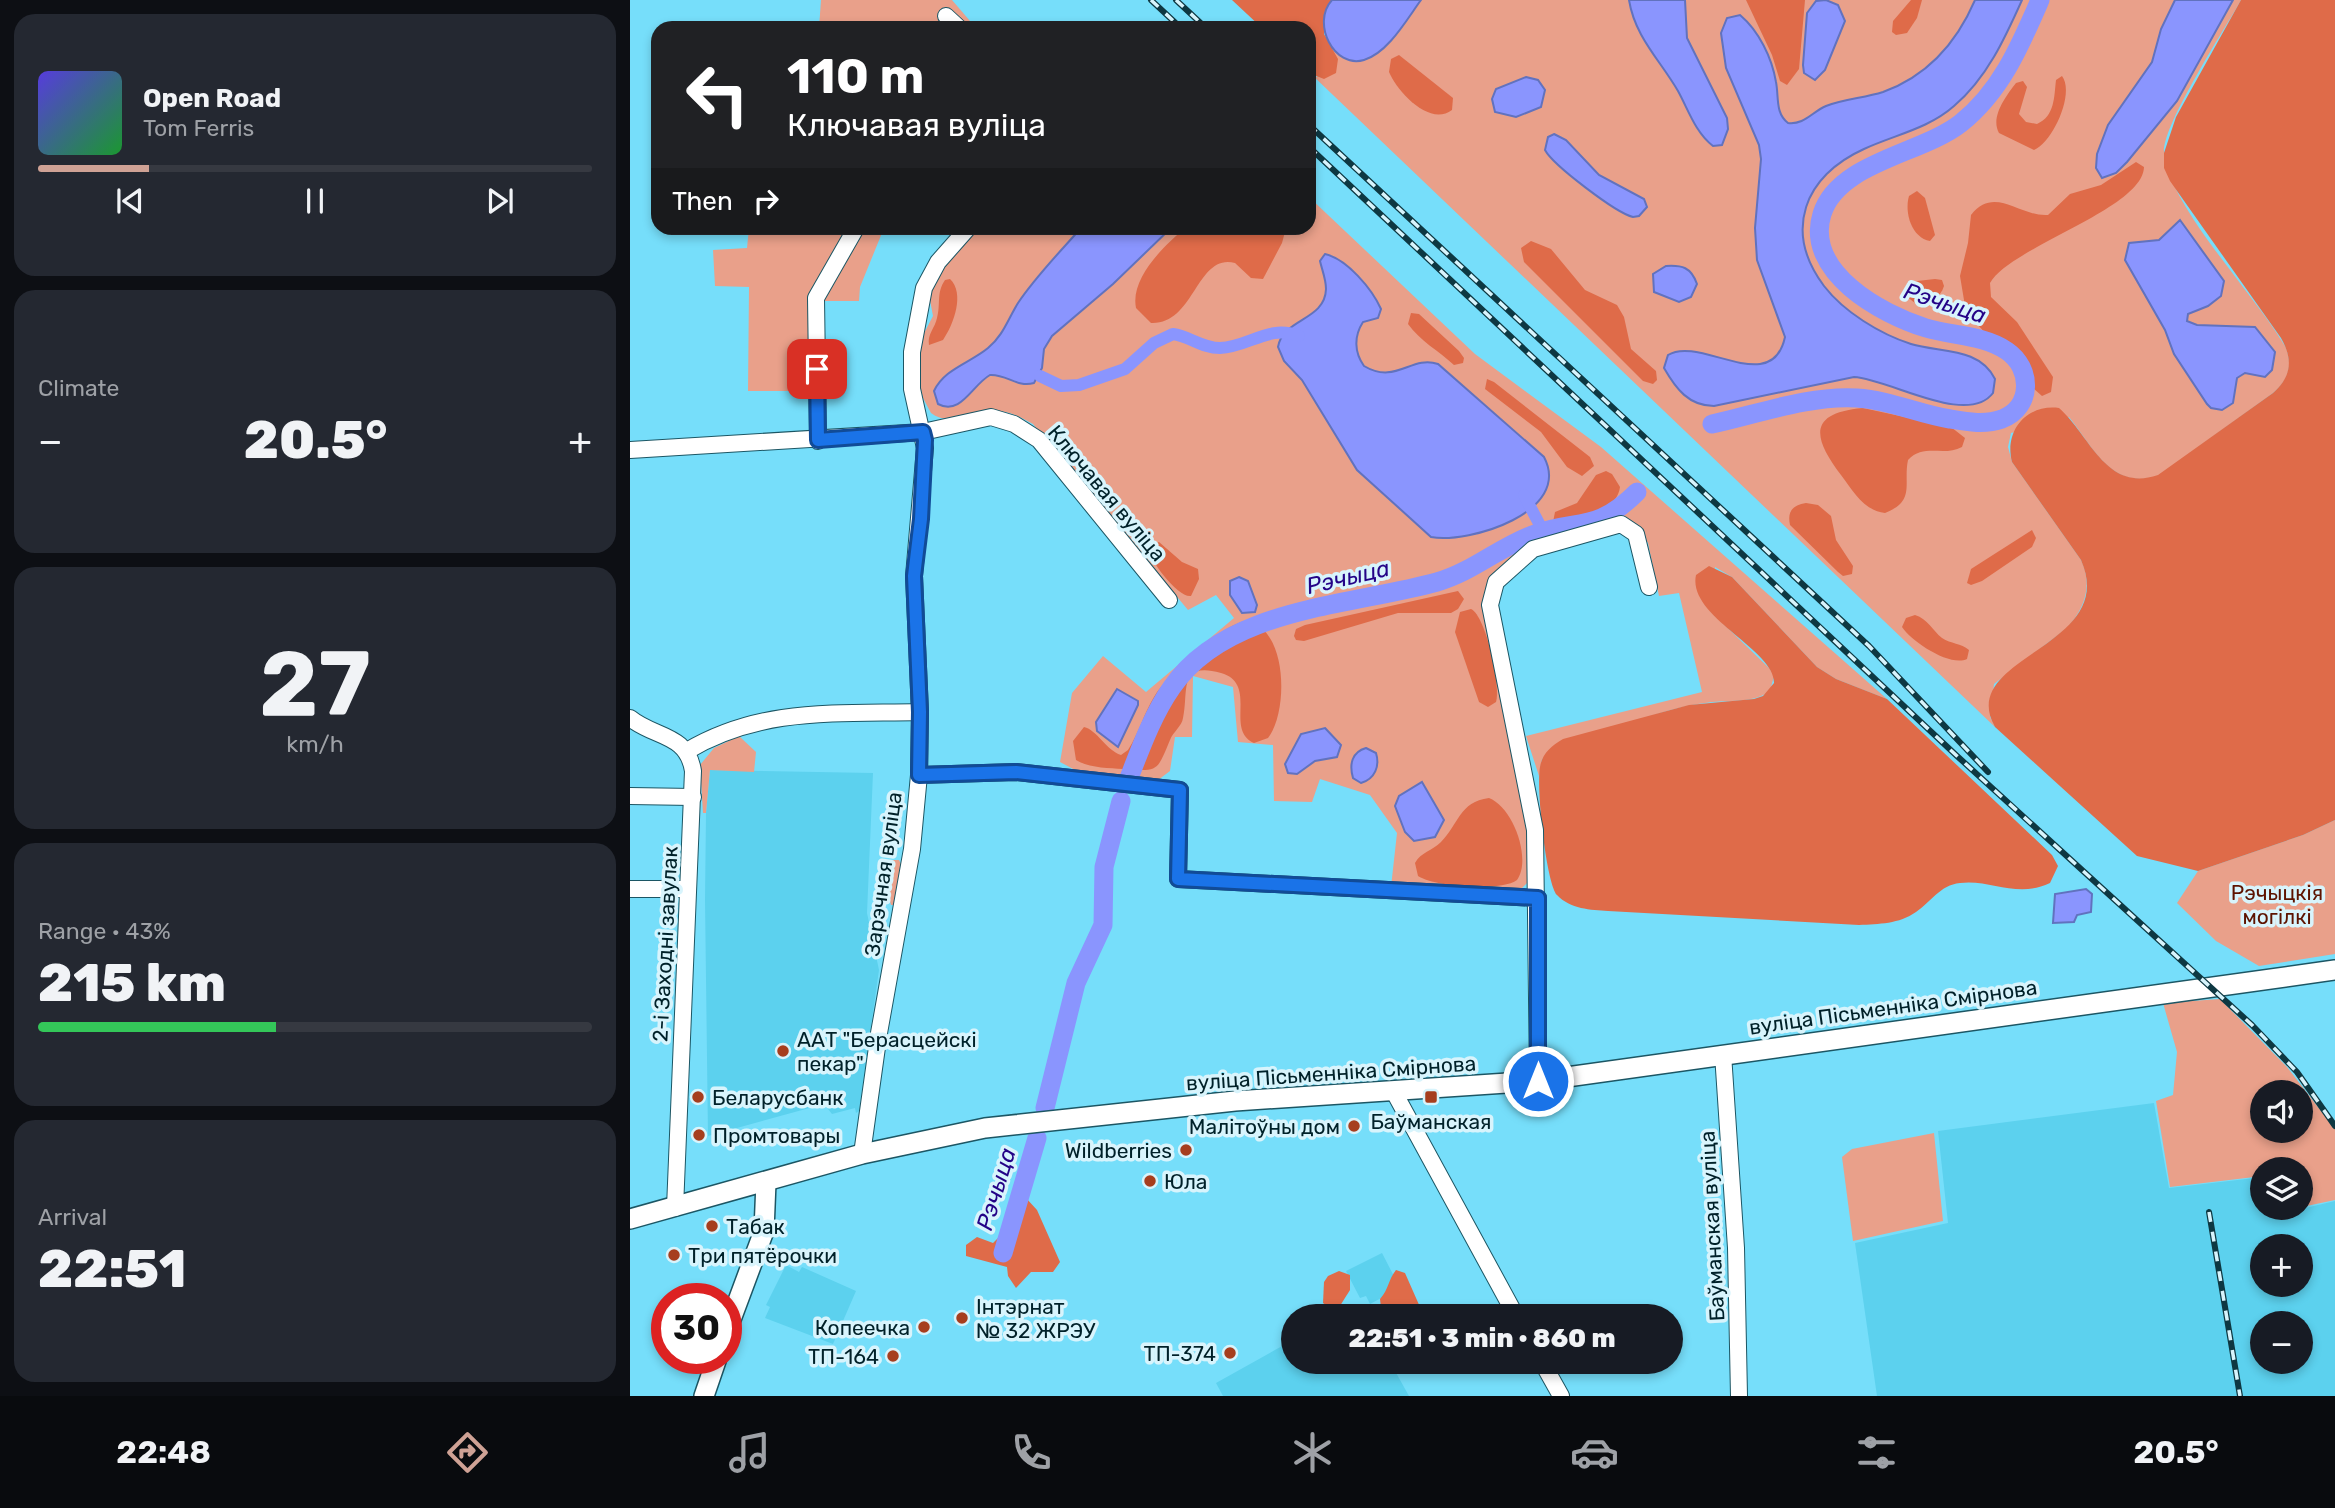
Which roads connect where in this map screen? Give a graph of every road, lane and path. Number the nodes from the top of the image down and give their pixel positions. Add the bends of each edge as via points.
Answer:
1 (946, 16) dead end
2 (951, 21) edge
3 (852, 235) edge
4 (962, 235) edge
5 (923, 432) junction
6 (818, 440) junction
7 (630, 450) edge
8 (1649, 587) dead end
9 (1170, 600) dead end
10 (920, 712) junction
11 (630, 718) edge
12 (687, 751) junction
13 (919, 775) junction
14 (630, 796) edge
15 (693, 797) junction
16 (630, 889) edge
17 (688, 889) junction
18 (1538, 898) junction
19 (2335, 970) edge
20 (1723, 1054) junction
21 (1538, 1081) junction
22 (1394, 1092) junction
23 (862, 1154) junction
24 (766, 1182) junction
25 (675, 1208) junction
26 (630, 1219) edge
27 (742, 1290) edge
28 (1509, 1304) edge
29 (712, 1374) edge
30 (1549, 1374) edge
31 (704, 1396) edge
32 (1561, 1396) edge
33 (1738, 1396) edge

1 - 2 street
3 - 6 street via 816,298
4 - 5 street, Зарэчная вуліца via 938,262 917,320 911,377
5 - 6 street, Ключавая вуліца
5 - 9 street, Ключавая вуліца via 991,418 1014,424 1039,440
5 - 10 street, Зарэчная вуліца via 914,576
6 - 7 street, Ключавая вуліца
8 - 18 street via 1636,534 1621,524 1533,549 1496,582 1490,606 1535,831
10 - 12 street via 787,715 732,727
10 - 13 street, Зарэчная вуліца
11 - 12 street via 677,741
12 - 15 street, 2-і Заходні завулак
13 - 18 street via 1016,772 1180,790 1178,879
13 - 23 street, Зарэчная вуліца via 912,849
14 - 15 street
15 - 17 street, 2-і Заходні завулак
16 - 17 street
17 - 25 street, 2-і Заходні завулак
18 - 21 street
19 - 20 main road, вуліца Пісьменніка Смірнова
20 - 21 main road, вуліца Пісьменніка Смірнова
20 - 33 street, Баўманская вуліца via 1736,1248
21 - 22 main road, вуліца Пісьменніка Смірнова
22 - 23 main road, вуліца Пісьменніка Смірнова via 1105,1114 985,1128
22 - 28 street
23 - 24 main road, вуліца Пісьменніка Смірнова
24 - 25 main road, вуліца Пісьменніка Смірнова
24 - 27 main road via 764,1231
25 - 26 main road, вуліца Пісьменніка Смірнова
29 - 31 main road
30 - 32 street

